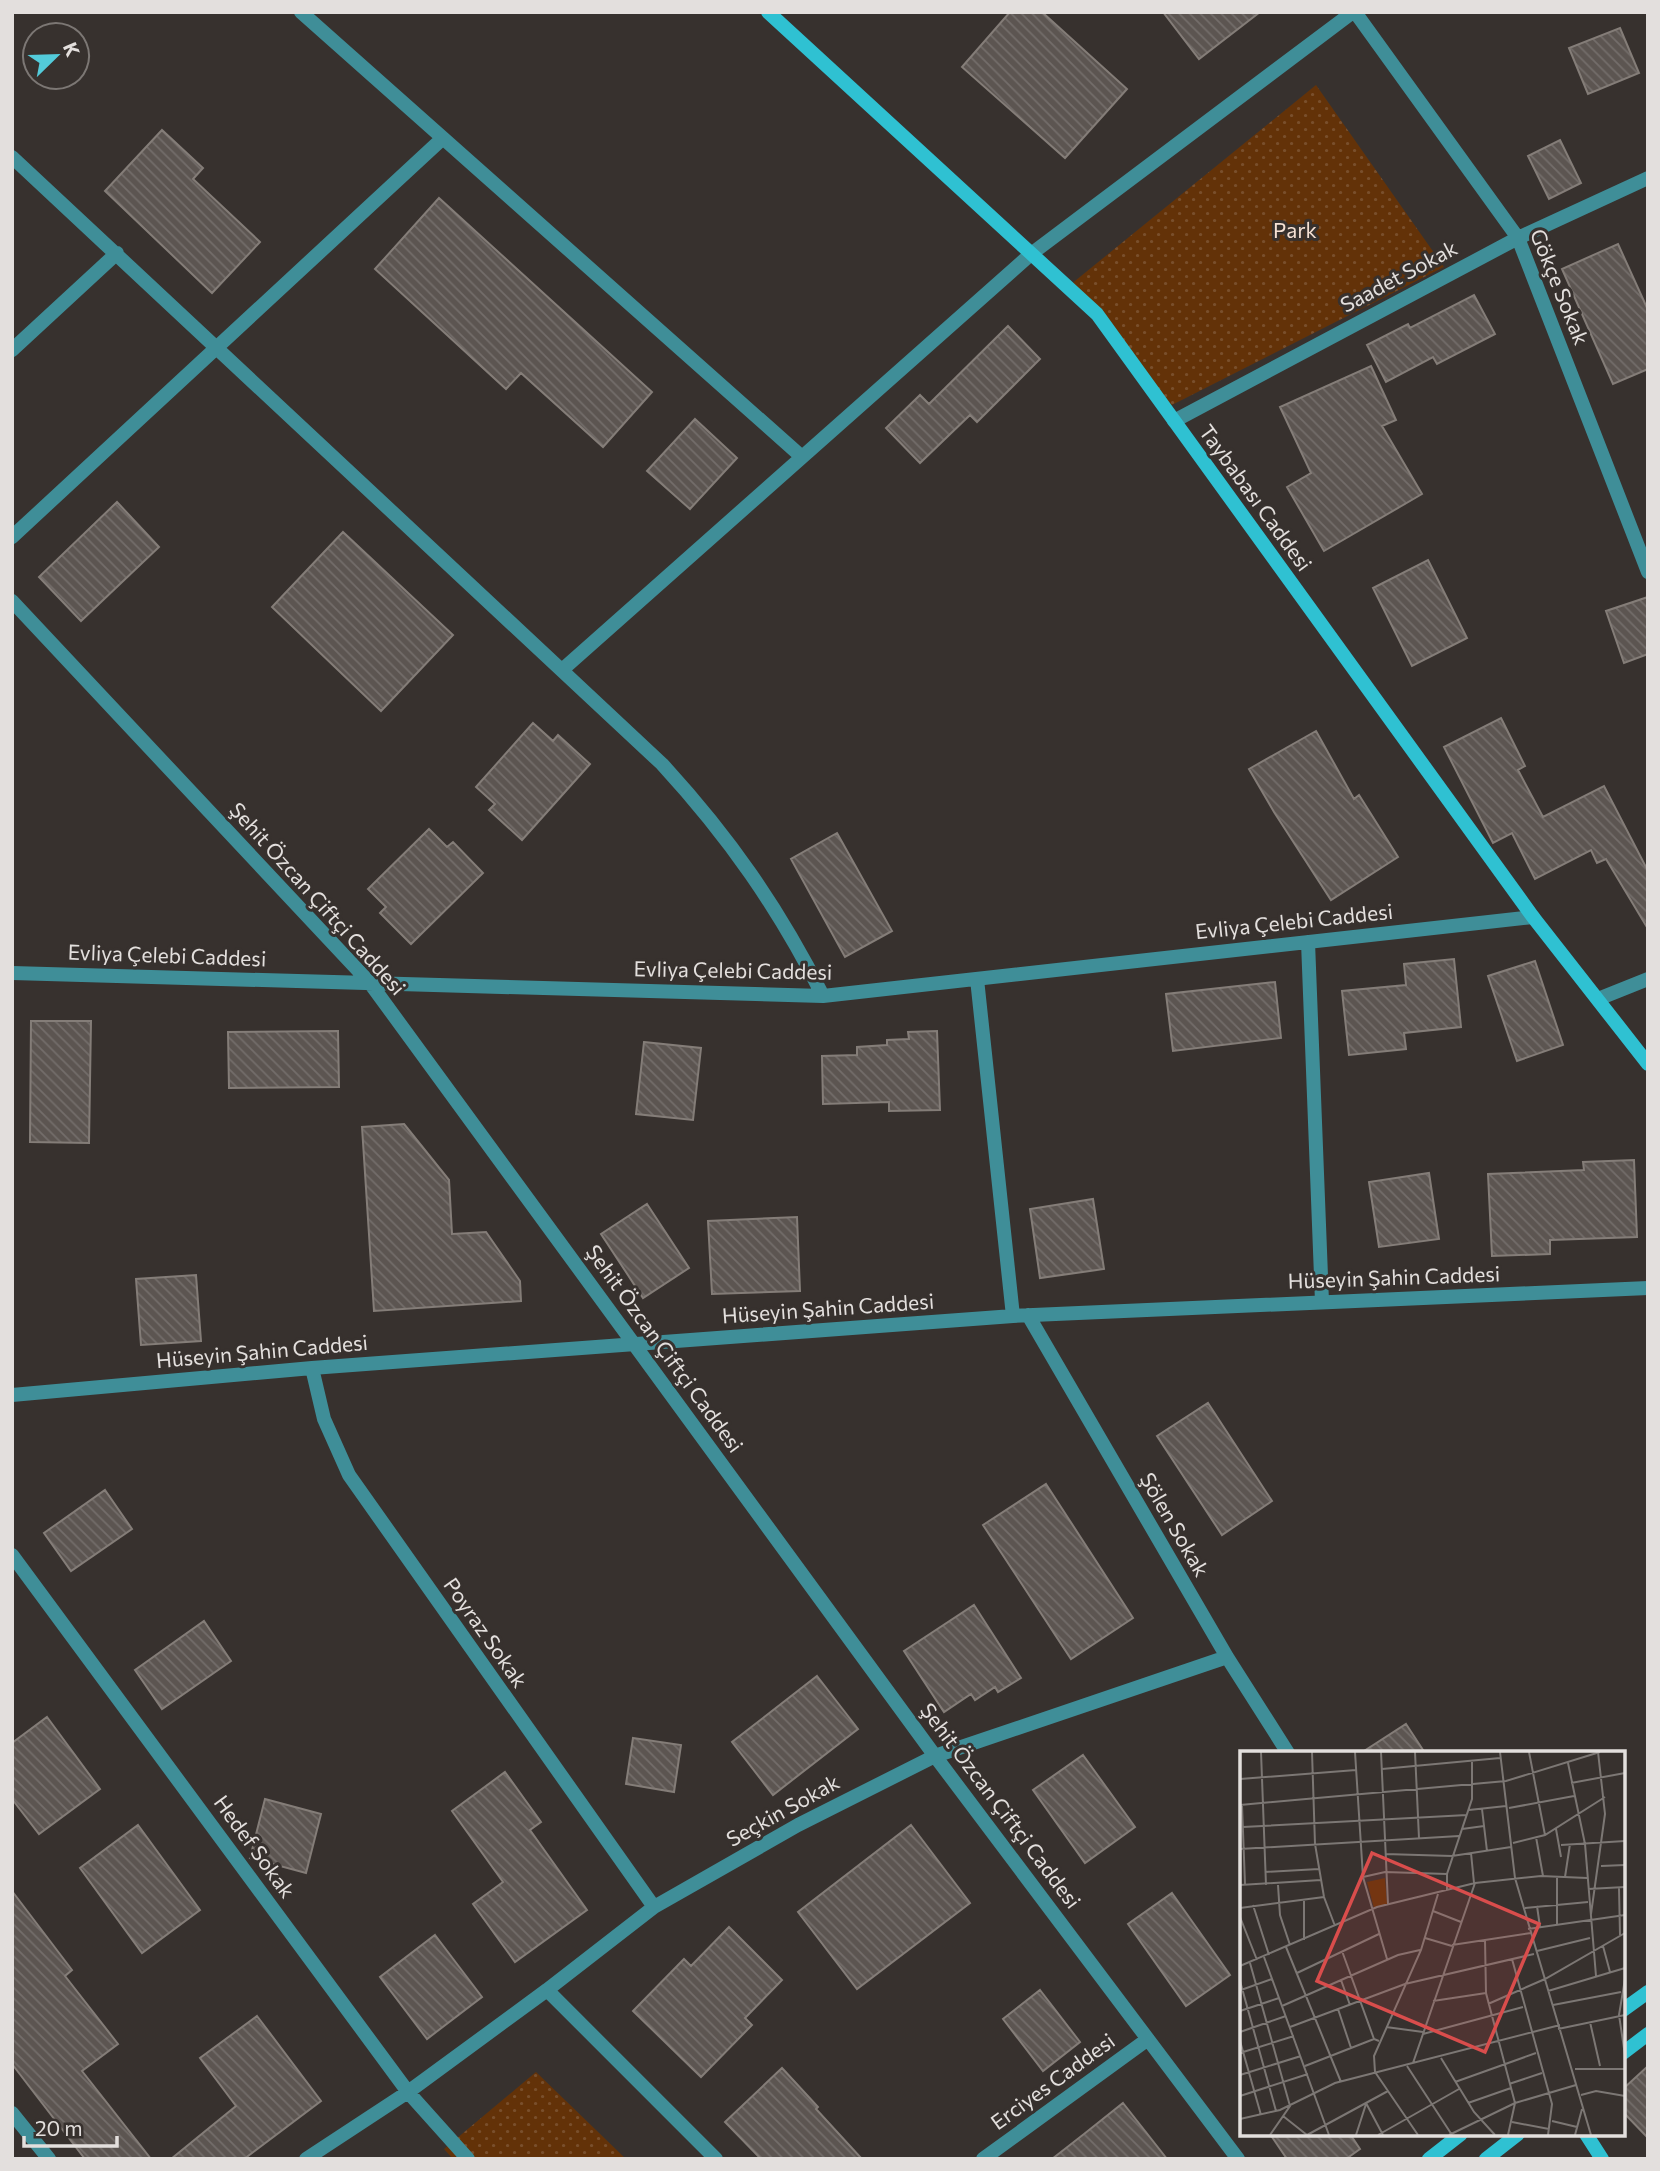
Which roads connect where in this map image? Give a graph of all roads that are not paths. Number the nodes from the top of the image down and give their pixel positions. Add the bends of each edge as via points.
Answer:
1 (301, 12) edge
2 (768, 12) edge
3 (1354, 12) edge
4 (443, 138) junction
5 (12, 157) edge
6 (1648, 178) edge
7 (1518, 238) junction
8 (117, 253) junction
9 (1031, 254) junction
10 (217, 346) junction
11 (12, 350) edge
12 (1174, 421) junction
13 (802, 457) junction
14 (12, 537) edge
15 (1648, 572) edge
16 (12, 601) edge
17 (562, 670) junction
18 (1533, 917) junction
19 (1308, 942) junction
20 (12, 973) edge
21 (976, 979) junction
22 (1648, 979) edge
23 (370, 983) junction
24 (823, 996) junction
25 (1598, 999) junction
26 (1648, 1064) edge
27 (1648, 1289) edge
28 (1322, 1302) junction
29 (1021, 1316) junction
30 (634, 1344) junction
31 (312, 1368) junction
32 (12, 1395) edge
33 (12, 1555) edge
34 (1227, 1657) junction
35 (1287, 1751) edge
36 (935, 1756) junction
37 (654, 1907) junction
38 (547, 1990) junction
39 (1648, 1992) edge
40 (1625, 2009) edge
41 (1648, 2034) edge
42 (1148, 2039) junction
43 (1625, 2051) edge
44 (408, 2092) junction
45 (12, 2112) edge
46 (1458, 2136) edge
47 (1515, 2136) edge
48 (1587, 2136) edge
49 (49, 2159) edge
50 (306, 2159) edge
51 (468, 2159) edge
52 (716, 2159) edge
53 (983, 2159) edge
54 (1238, 2159) edge
55 (1429, 2159) edge
56 (1486, 2159) edge
57 (1602, 2159) edge

1 - 4 street
2 - 9 street, Taybabası Caddesi
3 - 7 street, Gökçe Sokak
3 - 9 street
4 - 10 street
4 - 13 street
5 - 8 street
6 - 7 street, Saadet Sokak
7 - 12 street, Saadet Sokak
7 - 15 street, Gökçe Sokak
8 - 10 street
8 - 11 street
9 - 12 street, Taybabası Caddesi via 1097,314
9 - 13 street
10 - 14 street
10 - 17 street
12 - 18 street, Taybabası Caddesi
13 - 17 street
16 - 23 street, Şehit Özcan Çiftçi Caddesi
17 - 24 street via 704,810 772,903
18 - 19 street, Evliya Çelebi Caddesi
18 - 25 street, Taybabası Caddesi
19 - 21 street, Evliya Çelebi Caddesi
19 - 28 street
20 - 23 street, Evliya Çelebi Caddesi
21 - 24 street, Evliya Çelebi Caddesi
21 - 29 street
22 - 25 street
23 - 24 street, Evliya Çelebi Caddesi
23 - 30 street, Şehit Özcan Çiftçi Caddesi
25 - 26 street, Taybabası Caddesi
27 - 28 street, Hüseyin Şahin Caddesi
28 - 29 street, Hüseyin Şahin Caddesi
29 - 30 street, Hüseyin Şahin Caddesi
29 - 34 street, Şölen Sokak
30 - 31 street, Hüseyin Şahin Caddesi
30 - 36 street, Şehit Özcan Çiftçi Caddesi
31 - 32 street, Hüseyin Şahin Caddesi
31 - 37 street, Poyraz Sokak via 324,1419 349,1475
33 - 44 street, Hedef Sokak
34 - 35 street, Şölen Sokak
34 - 36 street, Seçkin Sokak
36 - 37 street, Seçkin Sokak via 798,1825
36 - 42 street, Şehit Özcan Çiftçi Caddesi
37 - 38 street, Seçkin Sokak
38 - 44 street, Seçkin Sokak
38 - 52 street
39 - 40 street
41 - 43 street
42 - 53 street, Erciyes Caddesi
42 - 54 street, Şehit Özcan Çiftçi Caddesi
44 - 50 street, Seçkin Sokak
44 - 51 street, Hedef Sokak
45 - 49 street
46 - 55 street
47 - 56 street
48 - 57 street

